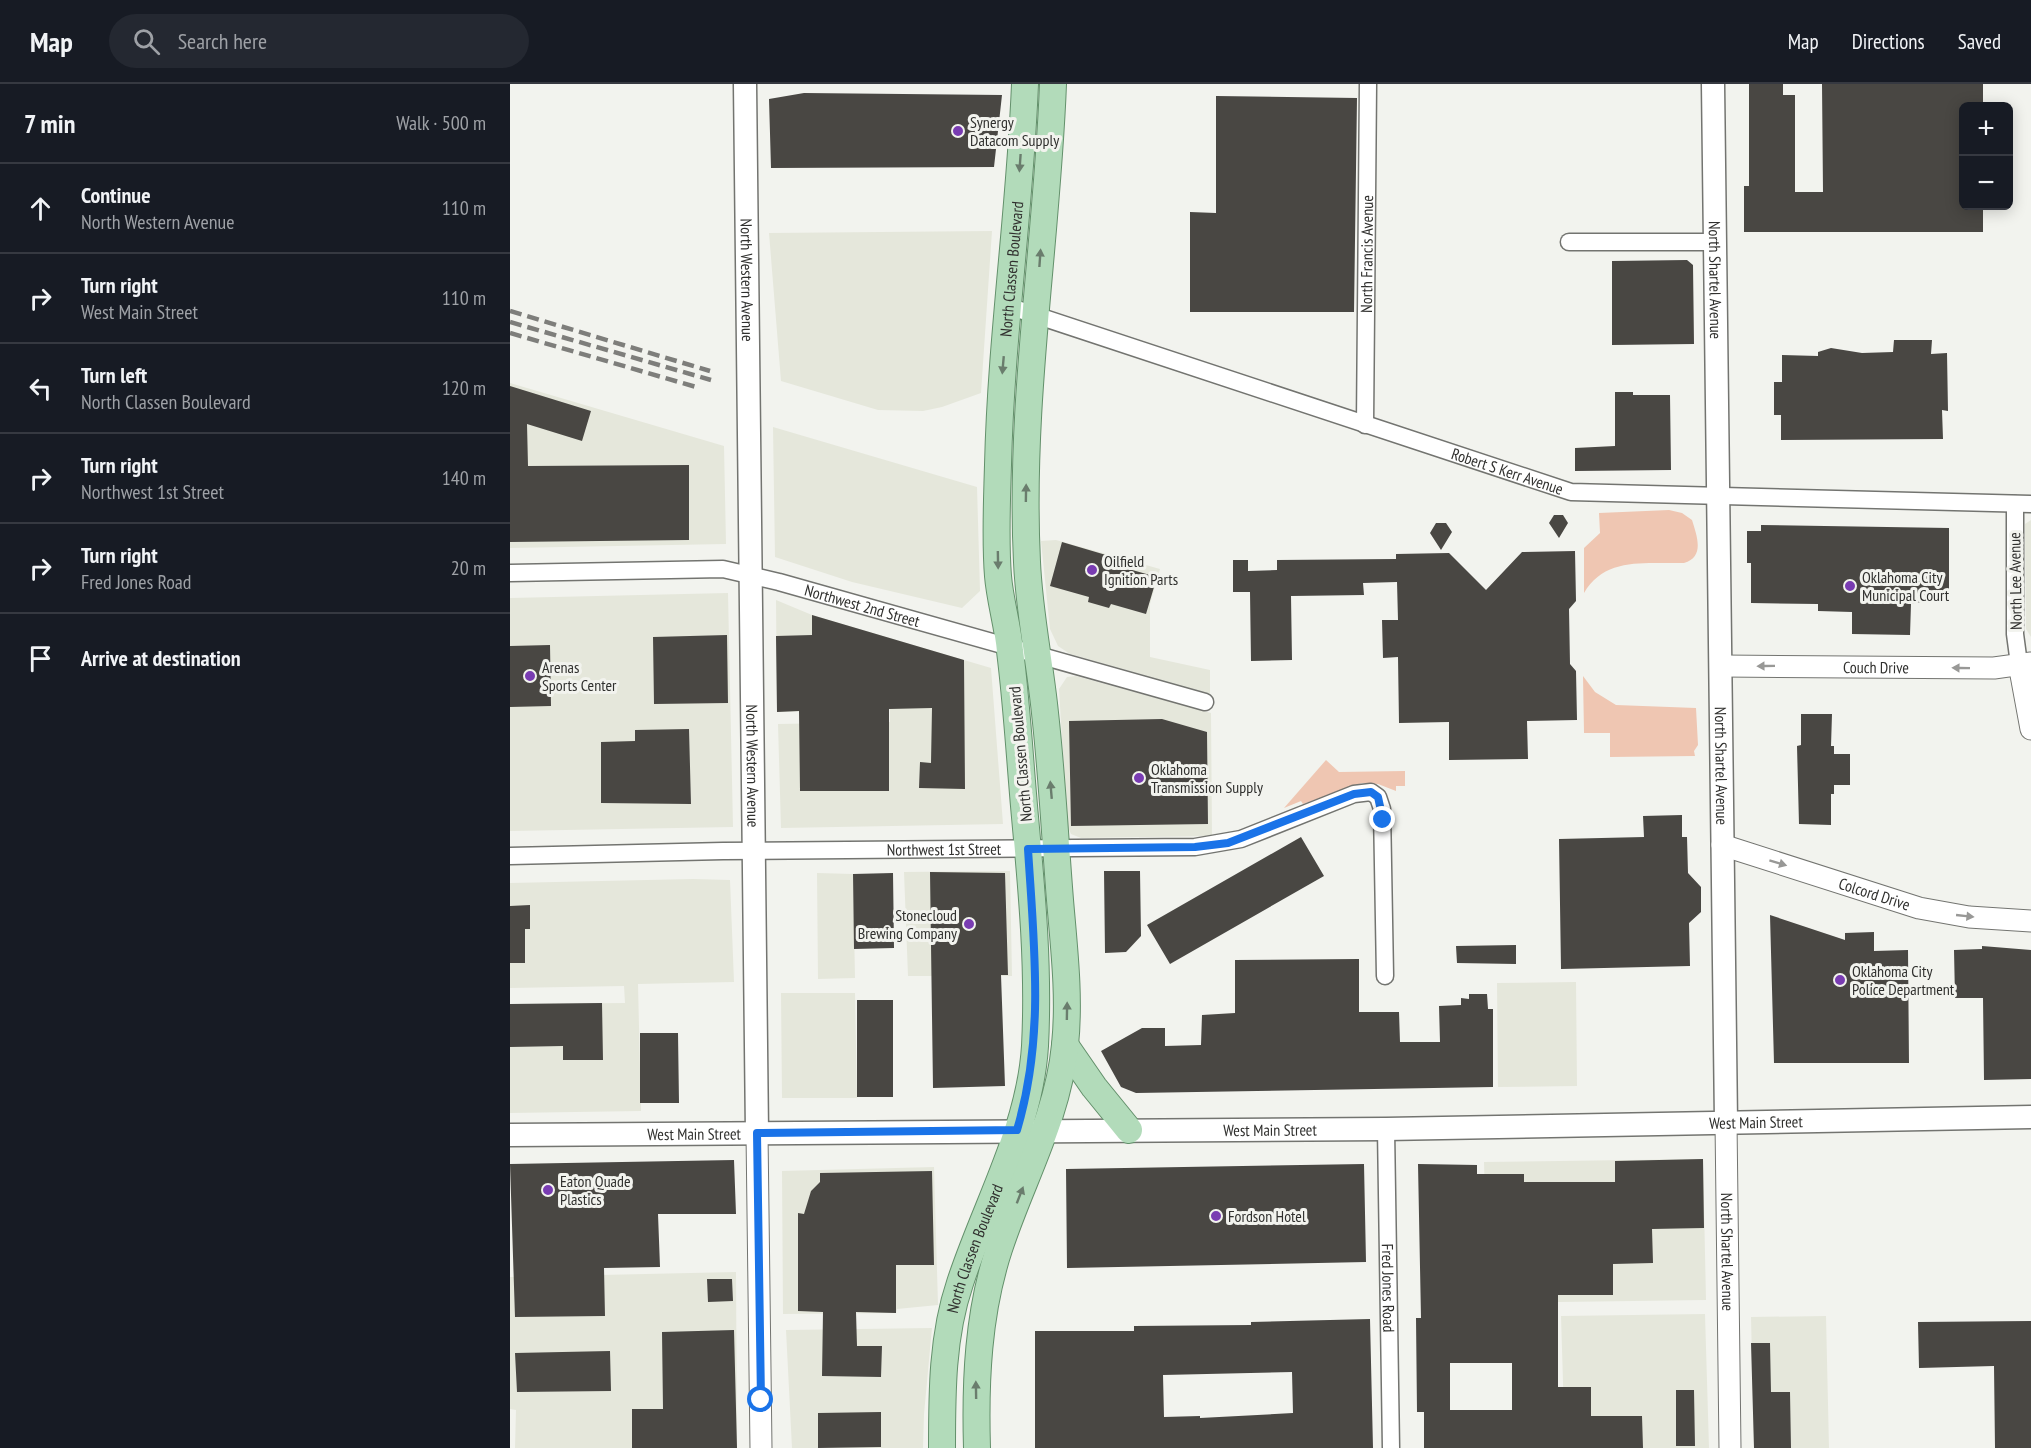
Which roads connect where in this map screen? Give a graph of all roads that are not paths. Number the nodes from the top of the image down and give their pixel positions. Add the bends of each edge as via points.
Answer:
1 (746, 84) edge
2 (1024, 84) edge
3 (1053, 84) edge
4 (1368, 84) edge
5 (1713, 84) edge
6 (1569, 242) dead end
7 (1716, 242) junction
8 (1008, 306) junction
9 (1036, 316) junction
10 (1365, 425) junction
11 (1720, 496) junction
12 (2023, 504) edge
13 (510, 573) edge
14 (750, 575) junction
15 (1010, 647) junction
16 (1038, 656) junction
17 (2025, 664) edge
18 (1722, 666) junction
19 (1204, 702) dead end
20 (2031, 729) edge
21 (1722, 845) junction
22 (1028, 849) junction
23 (1056, 849) junction
24 (755, 851) junction
25 (510, 856) edge
26 (2031, 921) edge
27 (1385, 976) dead end
28 (1065, 1044) junction
29 (2031, 1117) edge
30 (1726, 1122) junction
31 (1386, 1129) junction
32 (1017, 1130) junction
33 (1046, 1130) junction
34 (1129, 1130) junction
35 (757, 1133) junction
36 (510, 1135) edge
37 (761, 1448) edge
38 (942, 1448) edge
39 (977, 1448) edge
40 (1391, 1448) edge
41 (1730, 1448) edge

1 - 14 main road, North Western Avenue
2 -> 8 main road, North Classen Boulevard
9 -> 3 main road, North Classen Boulevard
4 - 10 street, North Francis Avenue
5 - 7 main road, North Shartel Avenue
6 - 7 street
7 - 11 main road, North Shartel Avenue
8 - 9 street, Robert S Kerr Avenue
8 -> 15 main road, North Classen Boulevard via 997,516 998,576
9 - 10 street, Robert S Kerr Avenue
16 -> 9 main road, North Classen Boulevard via 1030,604 1025,520
10 - 11 street, Robert S Kerr Avenue via 1571,492
11 - 12 street, Robert S Kerr Avenue
11 - 18 main road, North Shartel Avenue
12 - 17 street, North Lee Avenue via 2015,634
13 - 14 street, Northwest 2nd Street via 723,569
14 - 15 street, Northwest 2nd Street
14 - 24 main road, North Western Avenue
15 - 16 street, Northwest 2nd Street
15 - 22 main road, North Classen Boulevard
16 - 19 street, Northwest 2nd Street
23 -> 16 main road, North Classen Boulevard
17 -> 18 street, Couch Drive via 1994,668
17 - 20 street, North Lee Avenue
18 - 21 main road, North Shartel Avenue
21 -> 26 street, Colcord Drive via 1919,908 1969,917
21 - 30 main road, North Shartel Avenue
22 - 23 street, Northwest 1st Street
22 - 24 street, Northwest 1st Street
22 - 32 main road, North Classen Boulevard via 1037,980 1035,1050
23 - 27 street, Northwest 1st Street via 1228,843 1367,792 1378,797 1382,809
28 -> 23 main road, North Classen Boulevard via 1066,976
24 - 25 street, Northwest 1st Street
24 - 35 main road, North Western Avenue
28 - 33 main road, North Classen Boulevard via 1062,1073
28 - 34 main road
29 - 30 main road, West Main Street
30 - 31 main road, West Main Street
30 - 41 street, North Shartel Avenue
31 - 34 main road, West Main Street
31 - 40 street, Fred Jones Road
32 - 33 main road, West Main Street
32 - 35 main road, West Main Street
32 - 38 main road, North Classen Boulevard via 959,1285 942,1398
33 - 34 main road, West Main Street
39 -> 33 main road, North Classen Boulevard via 975,1380 990,1283 999,1249
35 - 36 main road, West Main Street
35 - 37 street, North Western Avenue

